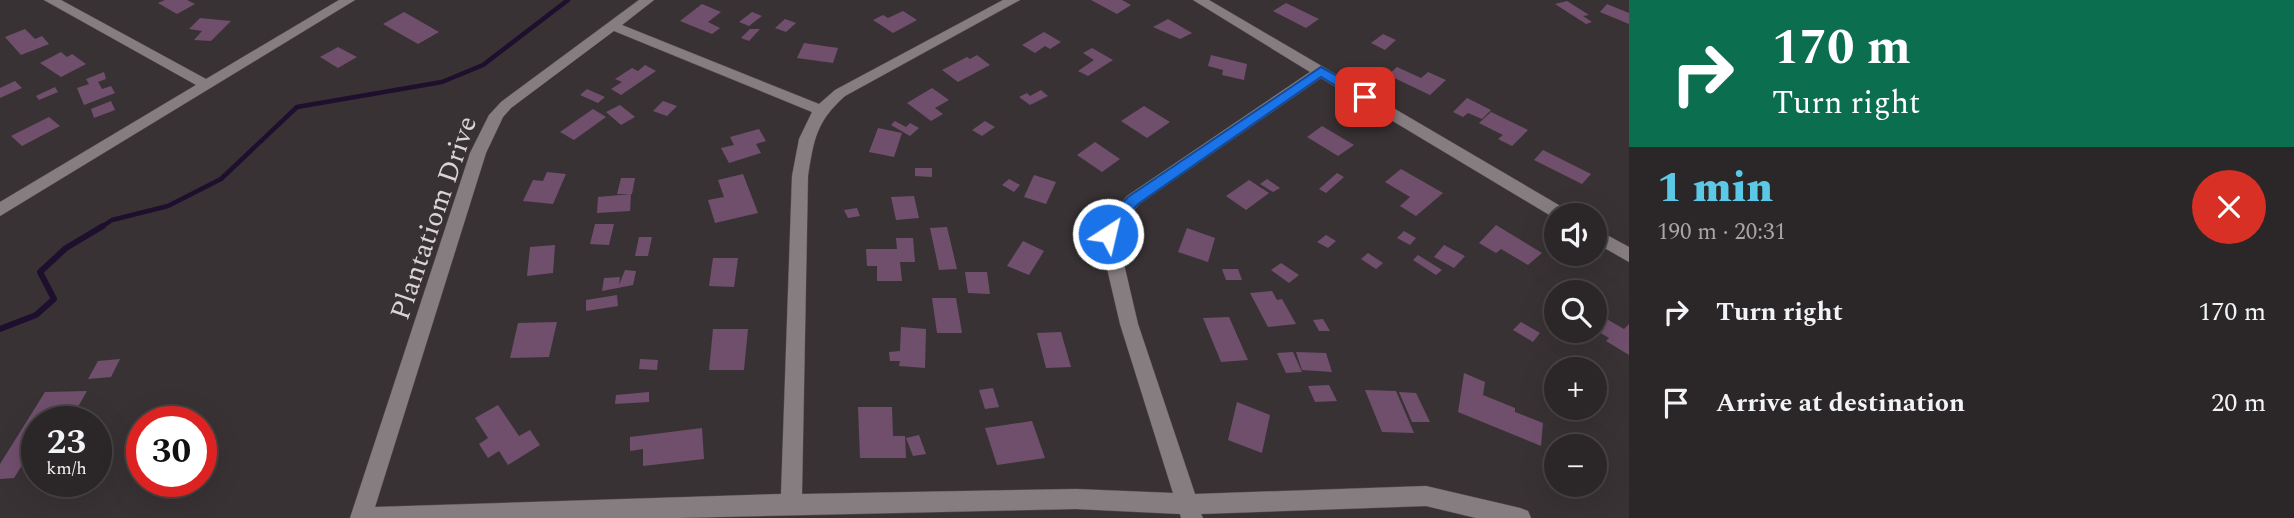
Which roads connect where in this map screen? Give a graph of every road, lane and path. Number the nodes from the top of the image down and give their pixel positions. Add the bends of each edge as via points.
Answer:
1 (51, 0) edge
2 (348, 0) edge
3 (647, 0) edge
4 (1013, 0) edge
5 (1200, 0) edge
6 (612, 26) junction
7 (1321, 71) junction
8 (204, 85) junction
9 (819, 109) junction
10 (1544, 204) edge
11 (0, 209) edge
12 (1607, 242) edge
13 (1629, 255) edge
14 (792, 504) junction
15 (1189, 511) edge
16 (361, 518) edge
17 (369, 518) edge
18 (1520, 518) edge

1 - 8 street
2 - 8 street
3 - 6 street, Plantatiom Drive
4 - 9 street via 839,93
5 - 7 street
6 - 9 street
6 - 16 street, Plantatiom Drive via 506,105 492,125 478,153
7 - 10 street
7 - 15 street via 1133,200 1108,234 1129,324
8 - 11 street
9 - 14 street via 809,126 800,176
12 - 13 street
14 - 15 street via 1076,499
14 - 17 street
15 - 18 street via 1426,496

